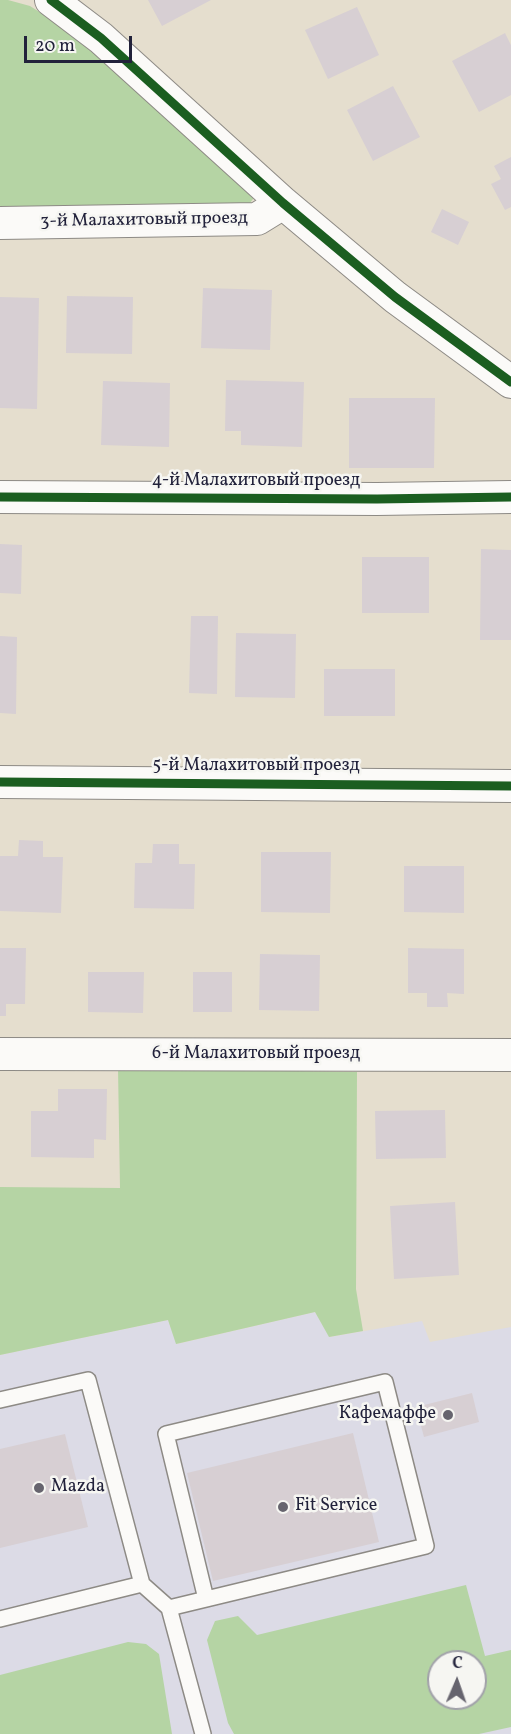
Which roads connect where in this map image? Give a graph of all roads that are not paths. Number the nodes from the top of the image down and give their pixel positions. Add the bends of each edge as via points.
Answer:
1 (51, 0) edge
2 (283, 203) junction
3 (0, 223) edge
4 (511, 382) edge
5 (0, 497) edge
6 (511, 497) edge
7 (0, 782) edge
8 (511, 786) edge
9 (0, 1054) edge
10 (511, 1055) edge
11 (0, 1400) edge
12 (142, 1584) junction
13 (206, 1599) junction
14 (169, 1608) junction
15 (0, 1619) edge
16 (203, 1734) edge

1 - 2 street via 101,38
2 - 3 street, 3-й Малахитовый проезд via 257,219
2 - 4 street via 394,297
5 - 6 street, 4-й Малахитовый проезд
7 - 8 street, 5-й Малахитовый проезд
9 - 10 street, 6-й Малахитовый проезд
11 - 12 lane via 88,1380
12 - 14 lane
12 - 15 lane
13 - 13 lane via 426,1546 385,1382 166,1434
13 - 14 lane
14 - 16 lane

